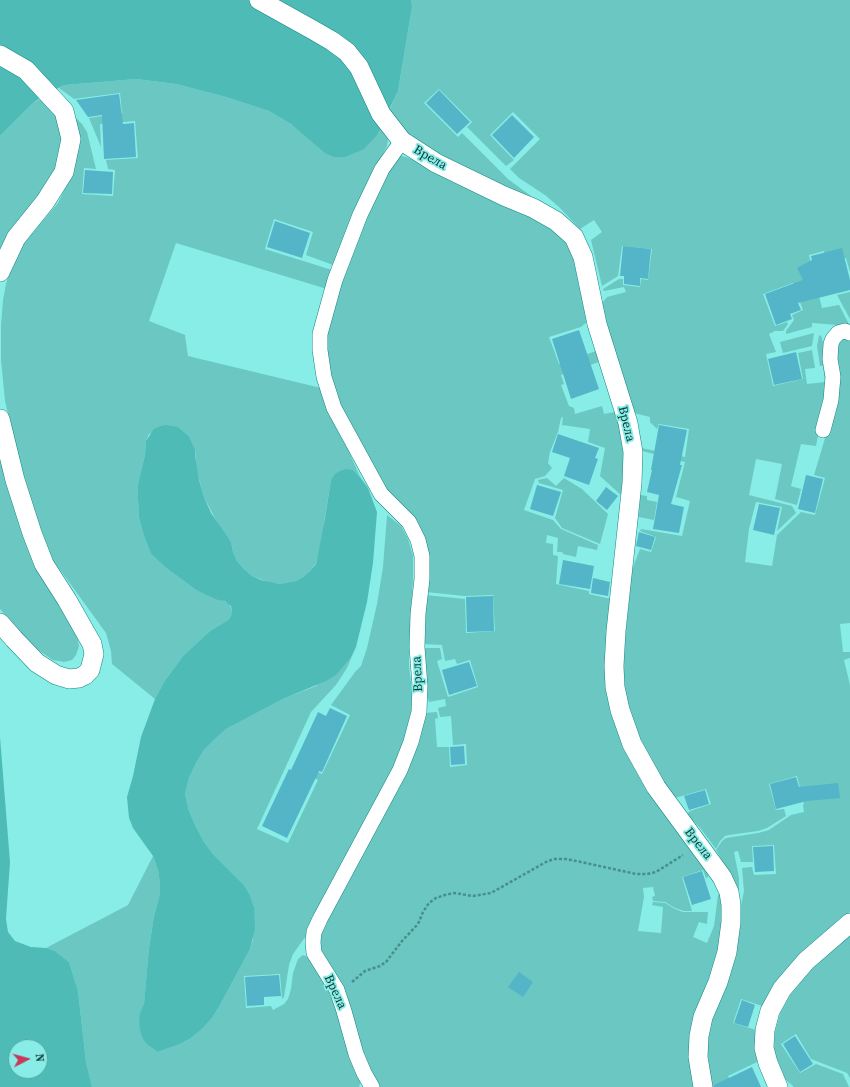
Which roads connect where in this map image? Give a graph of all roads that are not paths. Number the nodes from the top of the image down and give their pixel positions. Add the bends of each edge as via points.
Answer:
1 (260, 0) edge
2 (0, 55) edge
3 (402, 142) junction
4 (0, 272) edge
5 (850, 333) edge
6 (0, 419) edge
7 (823, 430) dead end
8 (0, 623) edge
9 (850, 923) edge
10 (372, 1087) edge
11 (703, 1087) edge
12 (778, 1087) edge

1 - 3 street via 347,52 359,67 381,114
2 - 4 street via 26,70 64,111 71,138 64,172 45,202 16,238
3 - 10 street, Врела via 382,169 360,215 335,280 320,334 324,377 334,408 381,494 409,522 422,556 417,647 419,712 411,742 400,770 314,932 313,942 314,952 337,990 356,1054
3 - 11 street, Врела via 436,163 556,221 574,237 583,257 597,324 628,423 633,452 614,666 620,710 632,744 656,787 722,877 729,892 731,905 732,922 727,952 703,1017 699,1036 698,1057
5 - 7 street via 838,333 831,344 832,388
6 - 8 street via 15,480 44,564 68,600 92,644 94,654 90,670 79,678 69,679 56,675 37,663
9 - 12 street via 806,961 782,989 770,1012 764,1048

